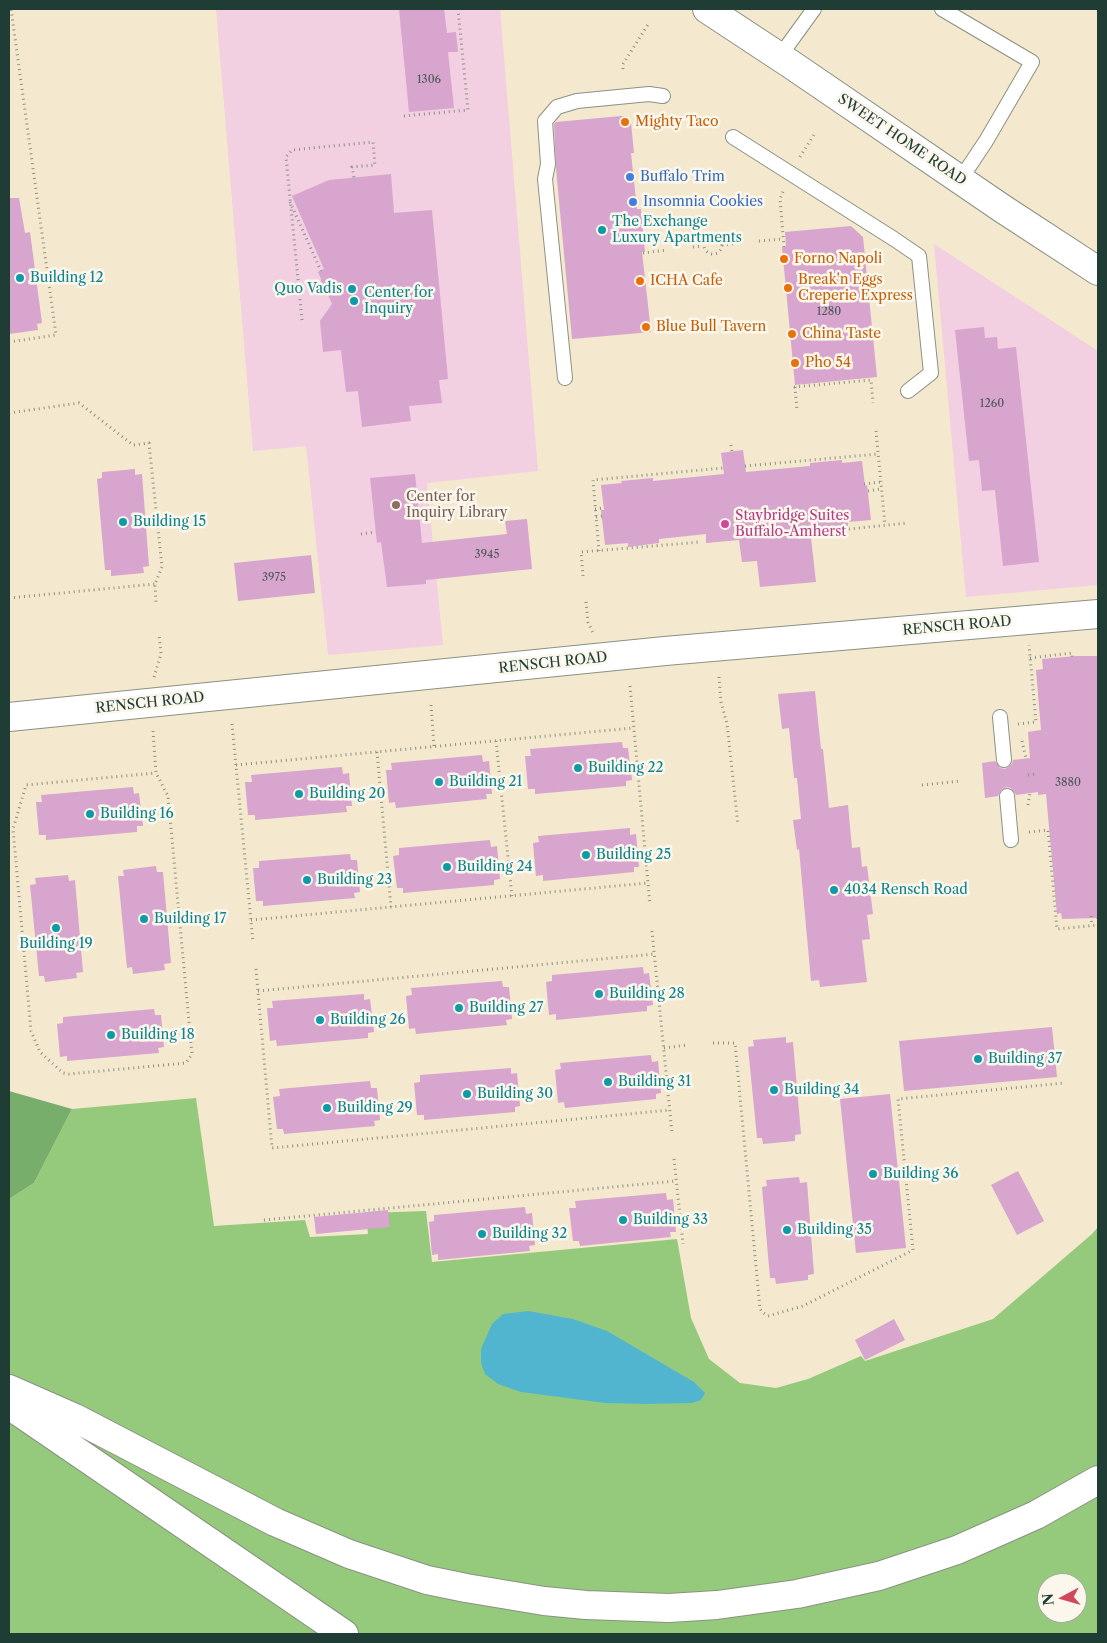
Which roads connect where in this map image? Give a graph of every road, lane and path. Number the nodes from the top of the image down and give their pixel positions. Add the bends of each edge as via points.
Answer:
1 (11, 9) edge
2 (458, 9) edge
3 (707, 9) edge
4 (814, 9) edge
5 (942, 9) edge
6 (649, 23) dead end
7 (780, 56) junction
8 (623, 69) dead end
9 (663, 96) dead end
10 (404, 116) dead end
11 (815, 133) dead end
12 (733, 137) dead end
13 (795, 164) dead end
14 (354, 178) dead end
15 (960, 180) junction
16 (787, 182) dead end
17 (289, 199) junction
18 (783, 239) junction
19 (759, 241) dead end
20 (732, 244) dead end
21 (722, 245) junction
22 (703, 246) junction
23 (693, 247) dead end
24 (784, 247) dead end
25 (667, 250) dead end
26 (643, 253) dead end
27 (320, 270) dead end
28 (1098, 271) edge
29 (322, 281) dead end
30 (299, 292) junction
31 (302, 320) dead end
32 (9, 342) edge
33 (565, 378) dead end
34 (908, 391) dead end
35 (873, 403) dead end
36 (797, 410) dead end
37 (9, 413) edge
38 (876, 431) dead end
39 (731, 445) dead end
40 (732, 452) dead end
41 (878, 454) junction
42 (745, 466) dead end
43 (723, 468) dead end
44 (881, 482) junction
45 (864, 484) dead end
46 (881, 489) junction
47 (868, 491) dead end
48 (604, 508) dead end
49 (595, 509) junction
50 (602, 516) dead end
51 (596, 517) junction
52 (908, 523) dead end
53 (885, 525) junction
54 (376, 532) dead end
55 (819, 532) dead end
56 (361, 534) dead end
57 (700, 542) dead end
58 (599, 551) junction
59 (583, 576) dead end
60 (155, 584) junction
61 (9, 598) edge
62 (586, 602) dead end
63 (156, 604) dead end
64 (1098, 614) edge
65 (158, 634) dead end
66 (594, 636) dead end
67 (1029, 646) dead end
68 (1030, 658) junction
69 (1072, 659) dead end
70 (154, 677) dead end
71 (719, 677) dead end
72 (630, 686) dead end
73 (431, 705) dead end
74 (9, 717) edge
75 (1000, 717) dead end
76 (232, 724) dead end
77 (1016, 727) dead end
78 (633, 728) junction
79 (153, 731) dead end
80 (1020, 737) dead end
81 (496, 741) junction
82 (434, 746) junction
83 (377, 752) junction
84 (1026, 758) dead end
85 (1004, 760) dead end
86 (236, 765) junction
87 (156, 773) junction
88 (1036, 774) dead end
89 (1028, 775) dead end
90 (961, 781) dead end
91 (922, 785) dead end
92 (1030, 793) dead end
93 (1007, 796) dead end
94 (1027, 811) dead end
95 (1027, 824) dead end
96 (738, 825) dead end
97 (1011, 840) dead end
98 (648, 883) junction
99 (512, 896) junction
100 (650, 905) dead end
101 (391, 907) junction
102 (1090, 916) dead end
103 (1098, 918) edge
104 (251, 920) junction
105 (1098, 924) edge
106 (1092, 926) junction
107 (652, 931) dead end
108 (253, 942) dead end
109 (655, 954) junction
110 (256, 969) dead end
111 (258, 991) junction
112 (712, 1043) dead end
113 (687, 1045) dead end
114 (664, 1048) junction
115 (1064, 1083) dead end
116 (670, 1110) junction
117 (672, 1133) dead end
118 (674, 1159) dead end
119 (676, 1181) junction
120 (264, 1220) dead end
121 (683, 1244) dead end
122 (9, 1389) edge
123 (9, 1405) edge
124 (1098, 1480) edge
125 (344, 1634) edge

1 - 32 path via 56,335
2 - 10 path via 468,110
3 - 7 main road, SWEET HOME ROAD
4 - 7 lane
5 - 15 lane via 1032,62
6 - 8 path
7 - 15 main road, SWEET HOME ROAD
9 - 33 lane via 649,94 577,101 557,107 545,121 548,164 545,179
11 - 13 path
12 - 34 lane via 919,256 931,373
14 - 17 path via 352,167 375,165 373,142 292,150 285,161
15 - 28 main road, SWEET HOME ROAD
16 - 18 path via 780,199
17 - 27 path
17 - 30 path
18 - 19 path
18 - 24 path
20 - 21 path
21 - 22 path via 718,253 712,255
21 - 22 path via 718,237 712,236 706,238
22 - 23 path
25 - 26 path
29 - 30 path
30 - 31 path
35 - 36 path via 871,380 796,386
37 - 60 path via 78,403 133,445 149,444 162,567
38 - 41 path
39 - 40 path
41 - 42 path
41 - 44 path
43 - 49 path via 593,480
44 - 45 path
44 - 46 path
46 - 47 path
46 - 53 path
48 - 49 path
49 - 51 path
50 - 51 path
51 - 58 path
52 - 53 path
53 - 55 path
54 - 56 path
57 - 58 path
58 - 59 path via 581,552
60 - 61 path
60 - 63 path
62 - 66 path via 588,622
64 - 74 main road, RENSCH ROAD via 665,651
65 - 70 path via 161,654
67 - 68 path
68 - 69 path via 1072,653
68 - 77 path via 1036,722 1016,724
71 - 96 path
72 - 78 path
73 - 82 path
75 - 85 lane
76 - 86 path
78 - 81 path
78 - 98 path
79 - 87 path
80 - 84 path
81 - 82 path
81 - 99 path
82 - 83 path
83 - 86 path
83 - 101 path
86 - 104 path
87 - 87 path via 168,796 192,1054 186,1063 63,1073 40,1052 31,1030 13,829 26,785
88 - 89 path
90 - 91 path
92 - 94 path
93 - 97 lane
95 - 106 path via 1028,832 1048,830 1056,929
98 - 99 path
98 - 100 path
99 - 101 path
101 - 104 path
102 - 106 path
103 - 105 path
104 - 108 path
105 - 106 path
107 - 109 path
109 - 111 path
109 - 114 path
110 - 111 path
111 - 116 path via 272,1148
112 - 115 path via 735,1043 760,1309 768,1316 803,1306 913,1250 898,1099
113 - 114 path
114 - 116 path
116 - 117 path
118 - 119 path
119 - 120 path
119 - 121 path
122 - 124 main road via 75,1418 275,1522 349,1554 427,1580 586,1606 717,1605 796,1594 879,1576 957,1550 1028,1519
123 - 125 main road

